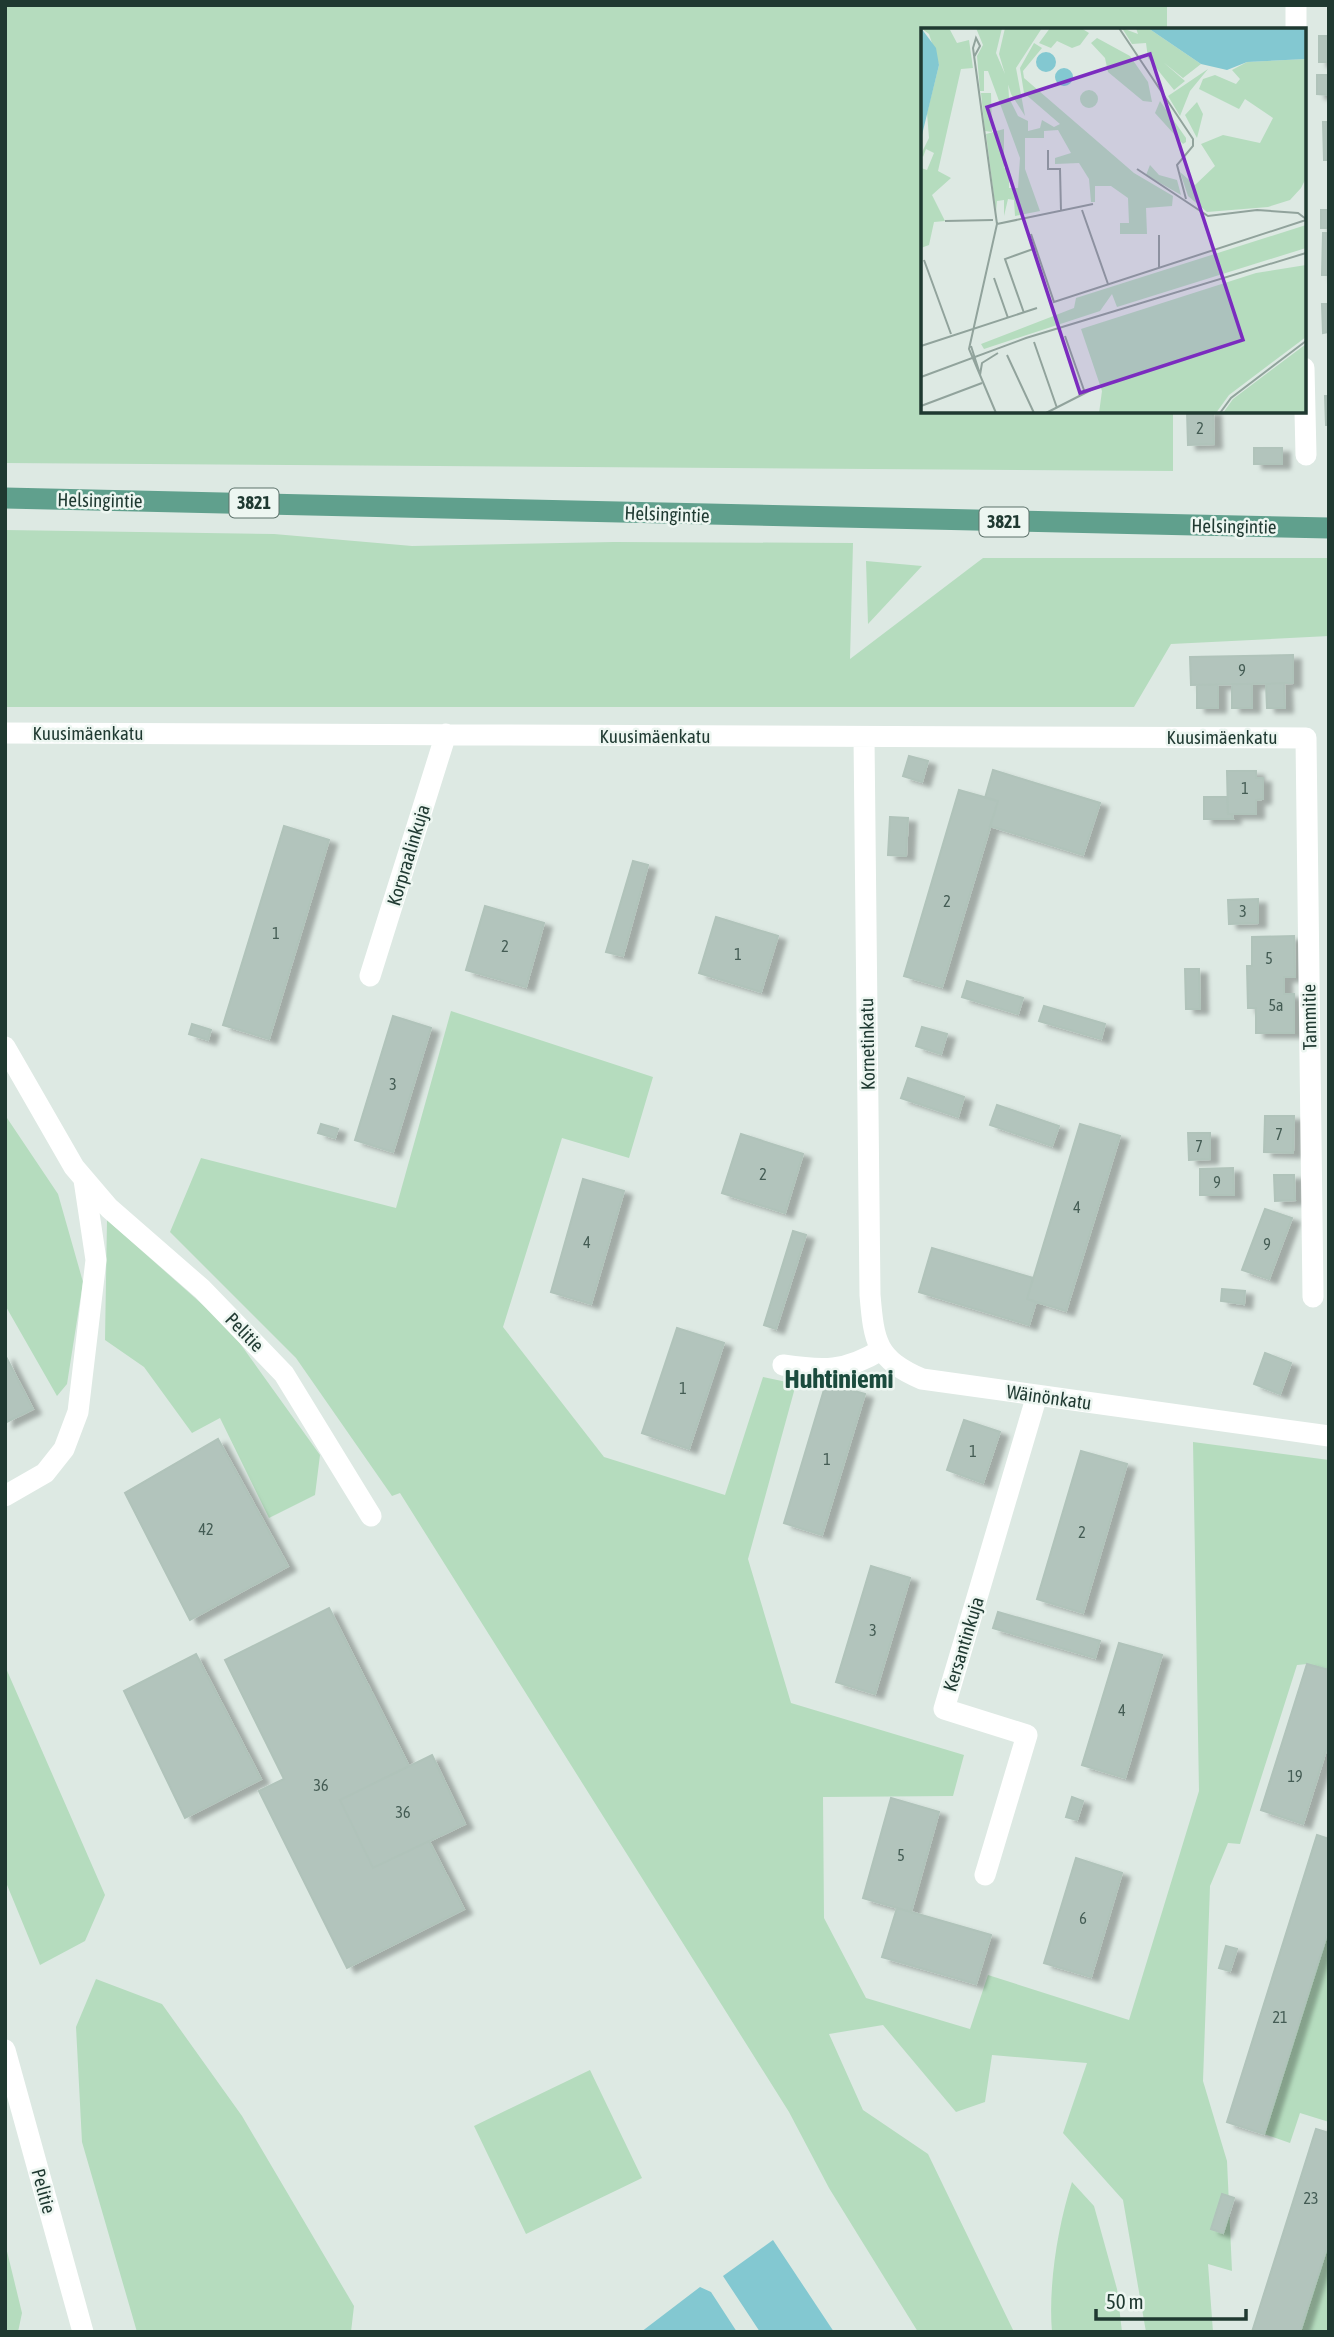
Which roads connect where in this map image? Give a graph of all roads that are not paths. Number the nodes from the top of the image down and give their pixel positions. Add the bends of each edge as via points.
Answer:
1 (1296, 5) edge
2 (1296, 28) edge
3 (1305, 413) edge
4 (1306, 456) dead end
5 (5, 498) edge
6 (1329, 528) edge
7 (5, 733) edge
8 (446, 734) junction
9 (864, 737) junction
10 (1306, 738) joint
11 (370, 976) dead end
12 (5, 1047) edge
13 (1320, 1175) edge
14 (83, 1178) junction
15 (1313, 1297) dead end
16 (881, 1350) junction
17 (783, 1365) dead end
18 (1037, 1395) junction
19 (1329, 1436) edge
20 (5, 1496) edge
21 (371, 1516) dead end
22 (985, 1875) dead end
23 (5, 2050) edge
24 (83, 2332) edge

1 - 2 street
3 - 4 street
5 - 6 main road, Helsingintie / 3821
7 - 8 street, Kuusimäenkatu
8 - 9 street, Kuusimäenkatu
8 - 11 street, Korpraalinkuja
9 - 10 street, Kuusimäenkatu
9 - 16 street, Kornetinkatu via 870,1295
10 - 13 street, Tammitie
12 - 14 street, Pelitie
13 - 15 street, Tammitie
14 - 20 street, Pelitie via 96,1259 78,1412 64,1449 45,1473
14 - 21 street, Pelitie via 109,1208 238,1323 284,1374
16 - 17 street via 858,1364 821,1371
16 - 18 street, Wäinönkatu via 897,1368 922,1379
18 - 19 street, Wäinönkatu
18 - 22 street, Kersantinkuja via 944,1709 1027,1735
23 - 24 street, Pelitie

